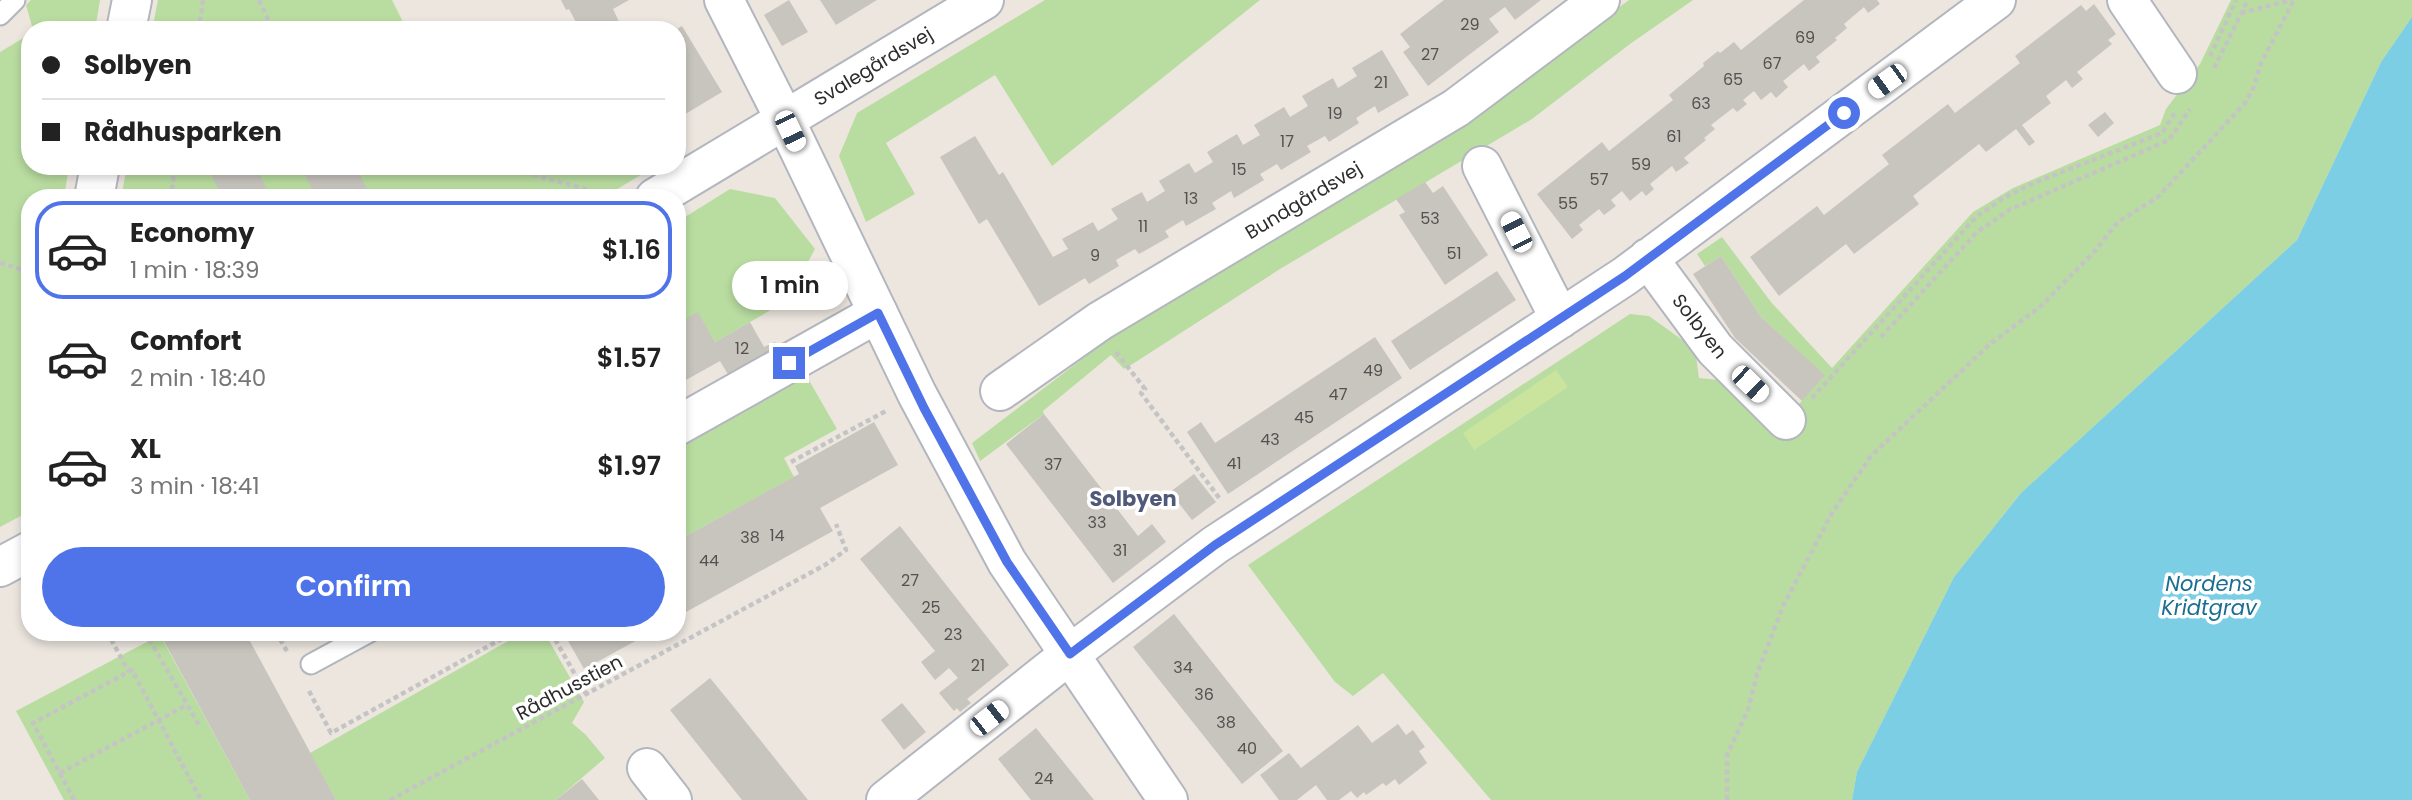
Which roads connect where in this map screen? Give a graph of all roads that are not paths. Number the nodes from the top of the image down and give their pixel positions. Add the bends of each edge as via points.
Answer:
1 (15, 0) edge
2 (132, 0) edge
3 (724, 0) edge
4 (984, 0) edge
5 (1600, 0) edge
6 (1996, 0) edge
7 (2127, 0) edge
8 (0, 15) edge
9 (128, 21) edge
10 (2195, 82) road end
11 (783, 118) junction
12 (1482, 166) dead end
13 (669, 189) edge
14 (1648, 258) junction
15 (878, 313) junction
16 (1560, 319) junction
17 (999, 391) dead end
18 (1786, 420) road end
19 (686, 421) edge
20 (21, 556) edge
21 (0, 567) edge
22 (353, 641) edge
23 (1070, 654) junction
24 (311, 664) dead end
25 (647, 768) dead end
26 (672, 800) edge
27 (886, 800) edge
28 (1168, 800) edge

1 - 8 lane
2 - 9 street
3 - 11 street
4 - 11 street, Svalegårdsvej
5 - 17 street, Bundgårdsvej via 1455,108 1094,325
6 - 14 street
7 - 10 street
11 - 13 street, Svalegårdsvej
11 - 15 street
12 - 16 street
14 - 16 street
14 - 18 street, Solbyen via 1714,349
15 - 19 street
15 - 23 street via 1007,562
16 - 23 street via 1242,527
20 - 21 street
22 - 24 lane
23 - 27 street
23 - 28 street
25 - 26 street

